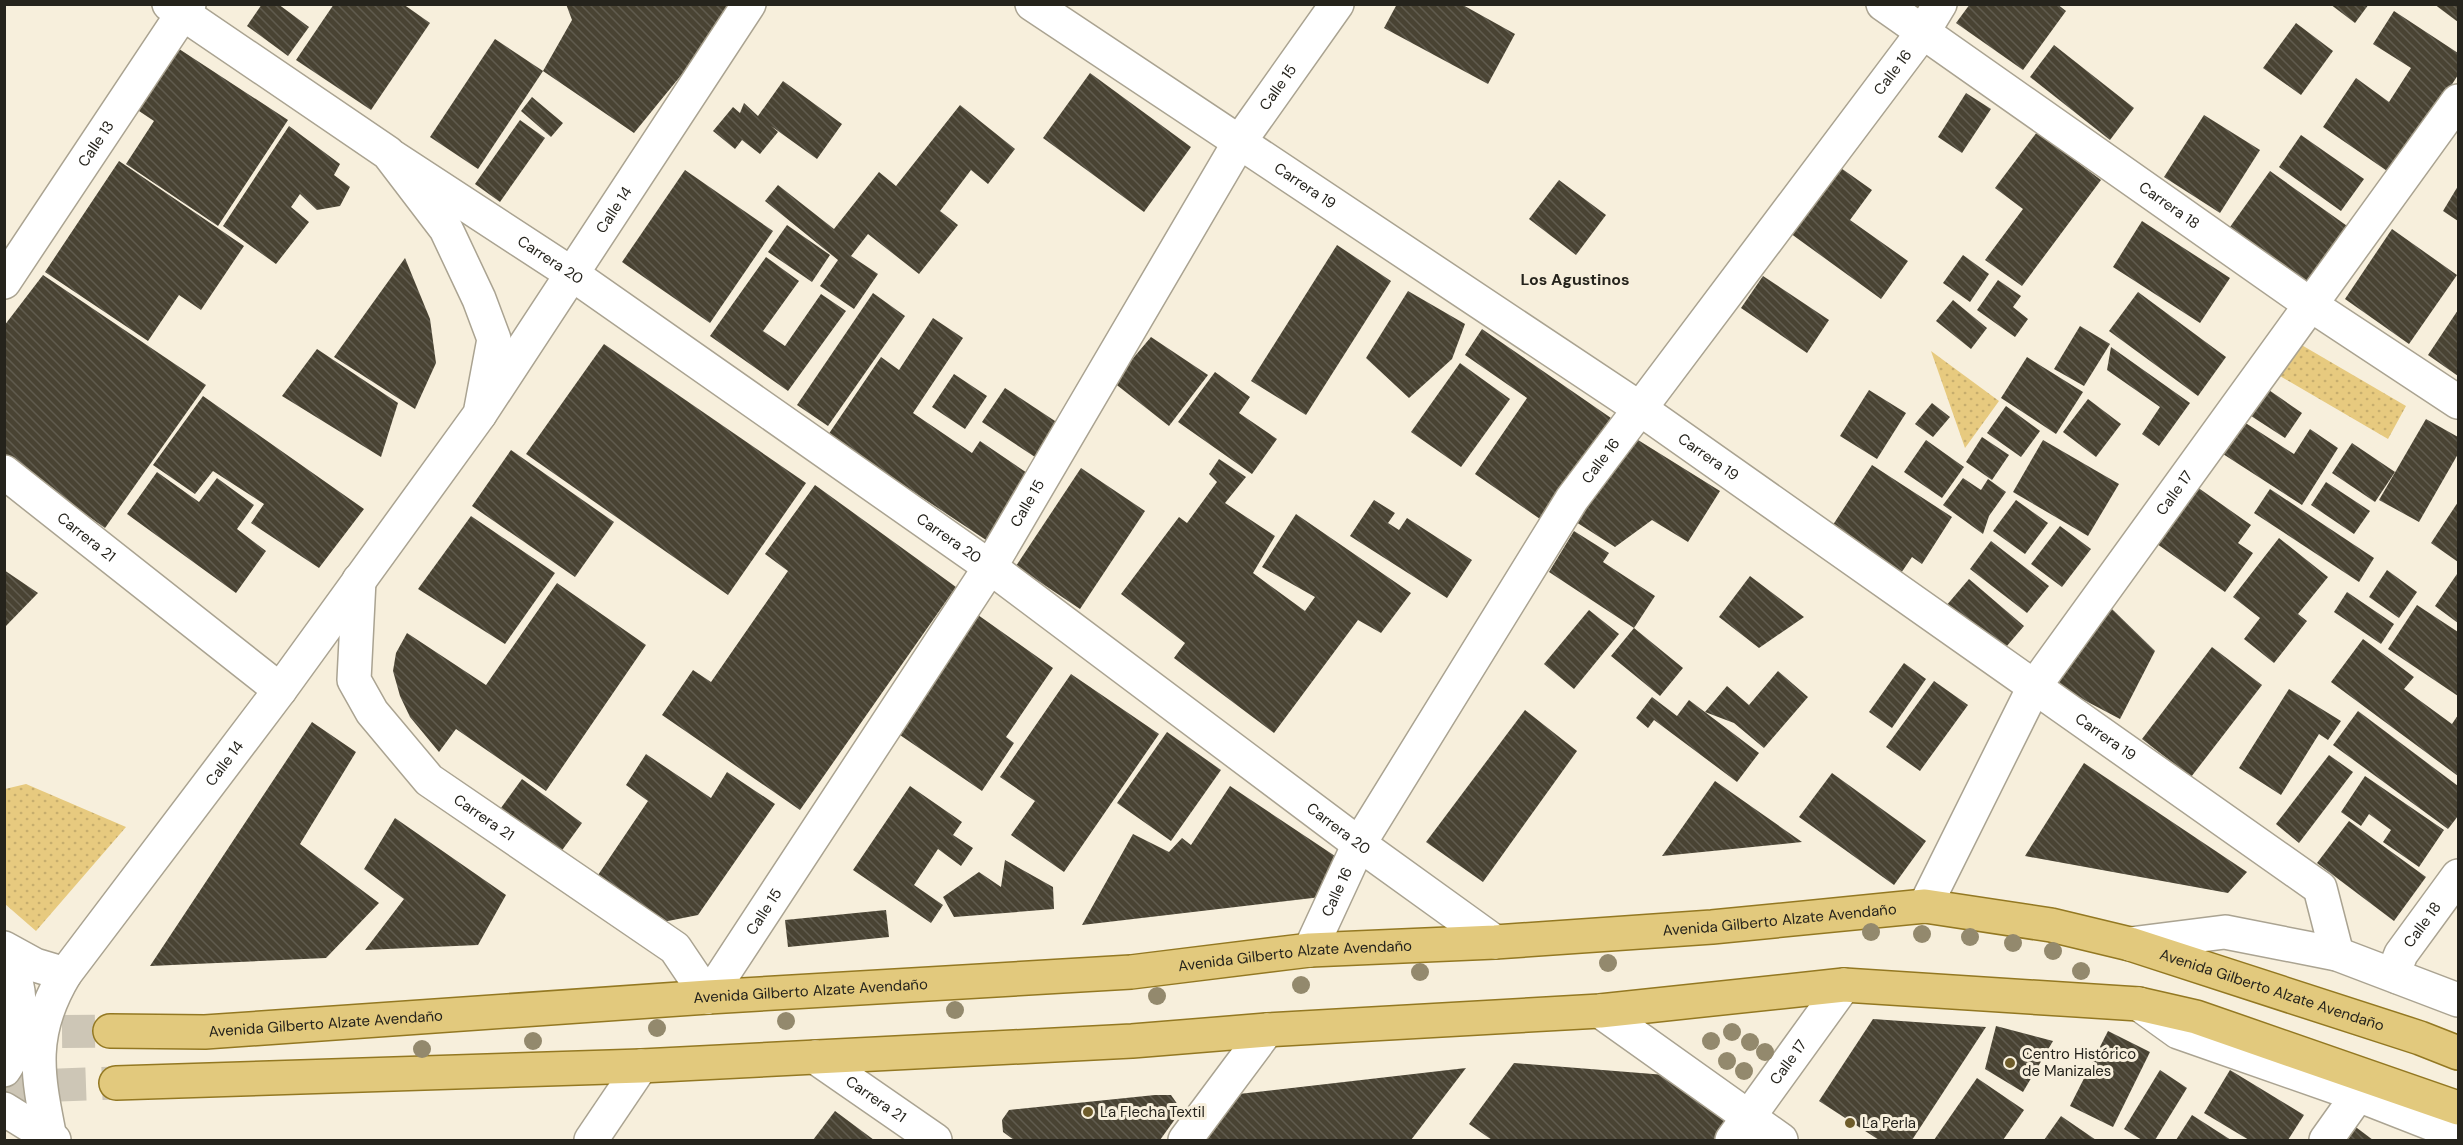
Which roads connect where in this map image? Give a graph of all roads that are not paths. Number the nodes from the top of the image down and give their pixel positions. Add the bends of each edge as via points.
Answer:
1 (749, 4) edge
2 (1032, 4) edge
3 (1337, 4) edge
4 (1883, 4) edge
5 (1940, 4) edge
6 (181, 8) edge
7 (1923, 32) junction
8 (2458, 101) edge
9 (1240, 141) junction
10 (388, 153) junction
11 (572, 274) junction
12 (4, 282) edge
13 (479, 299) joint
14 (2311, 305) junction
15 (2458, 402) edge
16 (1640, 408) junction
17 (480, 414) junction
18 (4, 472) edge
19 (990, 567) junction
20 (359, 580) junction
21 (2034, 687) junction
22 (280, 690) junction
23 (1359, 844) junction
24 (2458, 876) edge
25 (1925, 906) junction
26 (1496, 942) junction
27 (2130, 944) junction
28 (4, 949) edge
29 (1310, 950) junction
30 (2337, 954) junction
31 (65, 974) junction
32 (2398, 977) junction
33 (1844, 985) junction
34 (708, 998) junction
35 (2458, 1000) edge
36 (2139, 1004) junction
37 (1600, 1011) junction
38 (1267, 1030) junction
39 (110, 1031) tunnel mouth
40 (2458, 1053) edge
41 (815, 1057) junction
42 (641, 1066) junction
43 (4, 1070) edge
44 (116, 1083) tunnel mouth
45 (2358, 1095) junction
46 (2458, 1108) edge
47 (4, 1109) edge
48 (1740, 1129) edge
49 (2458, 1134) edge
50 (52, 1139) edge
51 (591, 1140) edge
52 (936, 1140) edge
53 (1185, 1140) edge
54 (1781, 1140) edge
55 (2326, 1140) edge

1 - 11 street, Calle 14
2 - 9 street, Carrera 19
3 - 9 street, Calle 15
4 - 7 street, Carrera 18
5 - 7 street, Calle 16
6 - 10 street, Carrera 20
6 - 12 street, Calle 13
7 - 14 street, Carrera 18
7 - 16 street, Calle 16
8 - 14 street, Calle 17
9 - 16 street, Carrera 19
9 - 19 street, Calle 15
10 - 11 street, Carrera 20
10 - 13 street, Carrera 20 via 446,230
11 - 17 street, Calle 14
11 - 19 street, Carrera 20
13 - 17 street, Calle 14 via 494,339
14 - 15 street, Carrera 18
14 - 21 street, Calle 17
16 - 21 street, Carrera 19
16 - 23 street, Calle 16 via 1572,500
17 - 20 street, Calle 14
18 - 22 street, Carrera 21
19 - 23 street, Carrera 20
19 - 34 street, Calle 15
20 - 22 street, Calle 14
20 - 34 street, Carrera 21 via 354,680 372,712 429,780 675,948
21 - 25 street, Calle 17
21 - 30 street, Carrera 19 via 2320,888
22 - 31 street, Calle 14
23 - 26 street, Carrera 20
23 - 29 street, Calle 16
24 - 32 street, Calle 18 via 2401,954
25 - 26 main road, Avenida Gilberto Alzate Avendaño via 1712,927
25 - 27 main road, Avenida Gilberto Alzate Avendaño via 2051,925
26 - 29 main road, Avenida Gilberto Alzate Avendaño
27 - 30 street via 2225,932
27 - 40 main road, Avenida Gilberto Alzate Avendaño
28 - 31 street via 35,965
28 - 43 street via 18,991 12,1060
29 - 34 main road, Avenida Gilberto Alzate Avendaño via 1131,972
30 - 32 street
31 - 50 street, Calle 14 via 40,1029 38,1067
32 - 35 street
33 - 36 main road
33 - 37 main road
33 - 48 street, Calle 17
34 - 39 main road, Avenida Gilberto Alzate Avendaño via 205,1032
36 - 45 street via 2178,1032
36 - 46 main road via 2196,1017
37 - 38 main road
37 - 48 street
38 - 41 main road
38 - 53 street
41 - 42 main road
41 - 52 street, Carrera 21
42 - 44 main road
42 - 51 street
45 - 49 street
45 - 55 street
47 - 50 street
48 - 54 street

